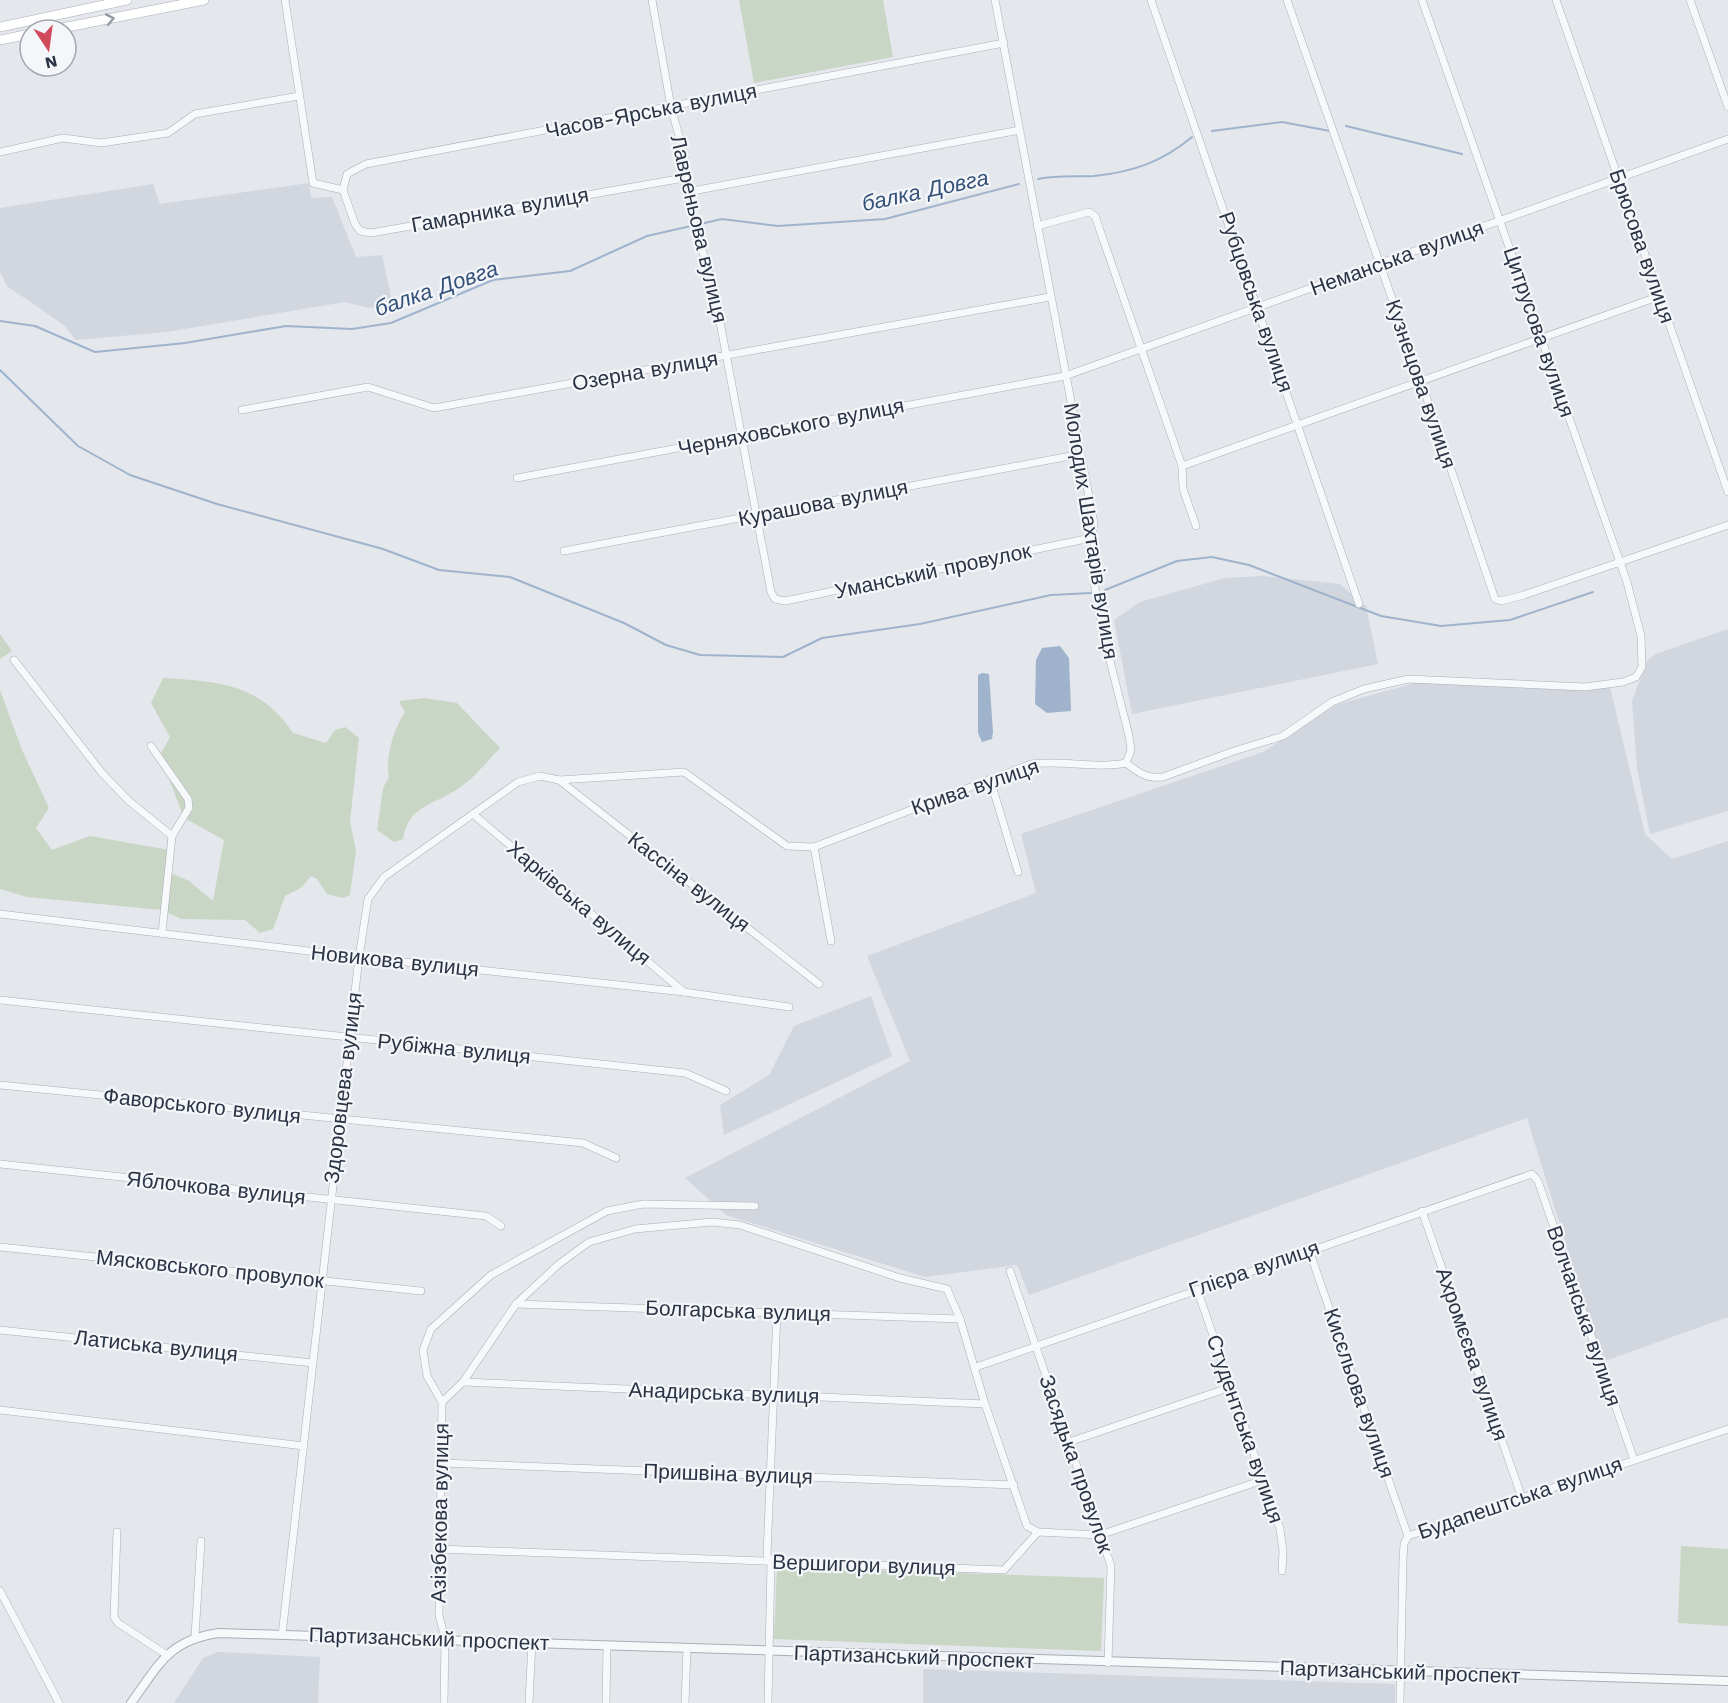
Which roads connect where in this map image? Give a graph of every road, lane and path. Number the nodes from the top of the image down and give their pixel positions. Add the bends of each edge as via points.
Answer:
1 (127, 0) edge
2 (204, 0) edge
3 (285, 0) edge
4 (652, 0) edge
5 (995, 0) edge
6 (1151, 0) edge
7 (1287, 0) edge
8 (1422, 0) edge
9 (1556, 0) edge
10 (1690, 0) edge
11 (117, 1) edge
12 (78, 25) edge
13 (0, 27) edge
14 (18, 36) edge
15 (0, 40) edge
16 (1004, 43) junction
17 (299, 96) junction
18 (671, 107) junction
19 (1728, 107) edge
20 (1020, 130) junction
21 (1728, 139) edge
22 (0, 152) edge
23 (684, 178) junction
24 (1619, 178) junction
25 (343, 190) junction
26 (687, 192) junction
27 (1500, 221) junction
28 (1037, 226) junction
29 (1380, 264) junction
30 (1660, 296) junction
31 (1050, 297) junction
32 (1258, 307) junction
33 (1541, 338) junction
34 (1142, 349) junction
35 (727, 357) junction
36 (1065, 376) junction
37 (1421, 381) junction
38 (242, 410) dead end
39 (1298, 425) junction
40 (741, 437) junction
41 (1081, 454) junction
42 (1182, 466) junction
43 (517, 478) dead end
44 (1728, 492) edge
45 (757, 516) junction
46 (1728, 525) edge
47 (1196, 526) dead end
48 (1091, 538) junction
49 (564, 551) dead end
50 (1620, 562) junction
51 (775, 599) joint
52 (1359, 604) dead end
53 (14, 660) dead end
54 (151, 746) dead end
55 (1126, 763) junction
56 (684, 772) joint
57 (990, 779) junction
58 (558, 780) junction
59 (473, 814) junction
60 (172, 837) junction
61 (814, 847) junction
62 (1018, 872) dead end
63 (0, 914) edge
64 (162, 933) junction
65 (831, 941) dead end
66 (359, 957) junction
67 (819, 984) dead end
68 (684, 992) junction
69 (0, 1000) edge
70 (789, 1007) dead end
71 (349, 1038) junction
72 (0, 1085) edge
73 (726, 1091) dead end
74 (339, 1121) junction
75 (616, 1158) dead end
76 (0, 1164) edge
77 (1532, 1174) joint
78 (330, 1201) junction
79 (755, 1206) dead end
80 (1422, 1210) junction
81 (501, 1226) dead end
82 (0, 1247) edge
83 (1309, 1250) junction
84 (1010, 1271) dead end
85 (321, 1281) junction
86 (1197, 1289) junction
87 (421, 1291) dead end
88 (516, 1304) junction
89 (777, 1313) junction
90 (960, 1319) junction
91 (0, 1330) edge
92 (1036, 1346) junction
93 (313, 1363) junction
94 (976, 1367) junction
95 (463, 1382) junction
96 (1231, 1387) junction
97 (774, 1395) junction
98 (442, 1402) junction
99 (985, 1404) junction
100 (0, 1410) edge
101 (1728, 1429) edge
102 (1069, 1442) junction
103 (304, 1446) junction
104 (1634, 1460) junction
105 (442, 1463) junction
106 (771, 1476) junction
107 (1263, 1480) junction
108 (1014, 1485) junction
109 (1522, 1498) junction
110 (117, 1532) dead end
111 (1038, 1532) junction
112 (1100, 1535) junction
113 (1408, 1536) junction
114 (201, 1541) dead end
115 (439, 1549) junction
116 (771, 1562) junction
117 (1282, 1571) dead end
118 (0, 1591) edge
119 (282, 1635) junction
120 (195, 1636) junction
121 (446, 1639) junction
122 (532, 1642) junction
123 (608, 1646) junction
124 (687, 1649) junction
125 (769, 1652) junction
126 (167, 1655) junction
127 (1108, 1663) junction
128 (1402, 1672) junction
129 (1728, 1681) edge
130 (56, 1702) edge
131 (131, 1703) edge
132 (444, 1703) edge
133 (529, 1703) edge
134 (606, 1703) edge
135 (686, 1703) edge
136 (768, 1703) edge
137 (1400, 1703) edge

1 - 11 main road
12 -> 2 main road
3 - 17 street
4 - 18 street, Лавреньова вулиця
5 - 16 street, Молодих Шахтарів вулиця
6 - 32 street, Рубцовська вулиця
7 - 29 street, Кузнецова вулиця
8 - 27 street, Цитрусова вулиця
9 - 24 street, Брюсова вулиця
10 - 19 street
11 - 13 main road
14 - 15 main road
16 - 18 street, Часов-Ярська вулиця
16 - 20 street, Молодих Шахтарів вулиця
17 - 22 street via 195,114 168,133 101,143 63,138
17 - 25 street via 313,183
18 - 23 street, Лавреньова вулиця via 684,154
18 - 25 street, Часов-Ярська вулиця via 366,165 347,174
20 - 26 street
20 - 28 street, Молодих Шахтарів вулиця
21 - 24 street, Неманська вулиця
23 - 25 street, Гамарника вулиця via 371,233 360,231 355,224
23 - 26 street, Лавреньова вулиця
24 - 27 street, Неманська вулиця
24 - 30 street, Брюсова вулиця
26 - 35 street, Лавреньова вулиця via 714,285
27 - 29 street, Неманська вулиця
27 - 33 street, Цитрусова вулиця
28 - 31 street, Молодих Шахтарів вулиця
28 - 34 street via 1093,213
29 - 32 street, Неманська вулиця
29 - 37 street, Кузнецова вулиця
30 - 33 street
30 - 44 street, Брюсова вулиця
31 - 35 street, Озерна вулиця
31 - 36 street, Молодих Шахтарів вулиця
32 - 34 street, Неманська вулиця
32 - 39 street, Рубцовська вулиця
33 - 37 street
33 - 50 street, Цитрусова вулиця
34 - 36 street, Неманська вулиця
34 - 42 street
35 - 38 street, Озерна вулиця via 434,408 368,387
35 - 40 street, Лавреньова вулиця
36 - 40 street, Черняховського вулиця
36 - 41 street, Молодих Шахтарів вулиця
37 - 39 street
37 - 50 street, Кузнецова вулиця via 1494,599 1524,595
39 - 42 street
39 - 52 street, Рубцовська вулиця
40 - 43 street, Черняховського вулиця
40 - 45 street, Лавреньова вулиця
41 - 45 street, Курашова вулиця
41 - 48 street, Молодих Шахтарів вулиця via 1095,523
42 - 47 street via 1183,489
45 - 49 street, Курашова вулиця
45 - 51 street, Лавреньова вулиця
46 - 50 street
48 - 51 street, Уманський провулок via 785,601
48 - 55 street, Молодих Шахтарів вулиця via 1098,602 1131,750
50 - 55 street, Цитрусова вулиця via 1641,636 1642,667 1636,677 1586,687 1408,679 1389,682 1332,702 1283,736 1163,777 1141,775
53 - 60 street via 102,773
54 - 60 street via 188,799 189,808
55 - 57 street, Крива вулиця via 1038,763
56 - 58 street, Здоровцева вулиця
56 - 61 street, Крива вулиця via 787,846
57 - 61 street, Крива вулиця
57 - 62 street
58 - 59 street, Здоровцева вулиця via 540,776 519,782
58 - 67 street, Кассіна вулиця
59 - 66 street, Здоровцева вулиця via 375,887 368,899
59 - 68 street, Харківська вулиця
60 - 64 street
61 - 65 street
63 - 64 street, Новикова вулиця
64 - 66 street, Новикова вулиця
66 - 68 street, Новикова вулиця
66 - 71 street, Здоровцева вулиця
68 - 70 street, Новикова вулиця
69 - 71 street, Рубіжна вулиця
71 - 73 street, Рубіжна вулиця via 685,1073
71 - 74 street, Здоровцева вулиця
72 - 74 street, Фаворського вулиця
74 - 75 street, Фаворського вулиця via 583,1143
74 - 78 street, Здоровцева вулиця
76 - 78 street, Яблочкова вулиця
77 - 80 street, Глієра вулиця
77 - 104 street, Волчанська вулиця via 1538,1181
78 - 81 street, Яблочкова вулиця via 486,1216
78 - 85 street, Здоровцева вулиця
79 - 98 street via 643,1204 607,1211 491,1275 431,1329 423,1350 427,1376
80 - 83 street, Глієра вулиця
80 - 109 street, Ахромєєва вулиця
82 - 85 street, Мясковського провулок
83 - 86 street, Глієра вулиця
83 - 113 street, Кисєльова вулиця
84 - 92 street, Засядька провулок
85 - 87 street, Мясковського провулок
85 - 93 street, Здоровцева вулиця
86 - 92 street, Глієра вулиця
86 - 96 street, Студентська вулиця
88 - 89 street, Болгарська вулиця
88 - 90 street, Азізбекова вулиця via 589,1242 635,1229 712,1222 740,1225 900,1278 941,1286 952,1295
88 - 95 street, Азізбекова вулиця
89 - 90 street, Болгарська вулиця
89 - 97 street
90 - 94 street
91 - 93 street, Латиська вулиця
92 - 94 street, Глієра вулиця
92 - 102 street, Засядька провулок
93 - 103 street, Здоровцева вулиця
94 - 99 street
95 - 97 street, Анадирська вулиця
95 - 98 street, Азізбекова вулиця
96 - 102 street
96 - 107 street, Студентська вулиця
97 - 99 street, Анадирська вулиця
97 - 106 street
98 - 105 street, Азізбекова вулиця
99 - 108 street
100 - 103 street
101 - 104 street, Будапештська вулиця
102 - 112 street, Засядька провулок
103 - 119 street, Здоровцева вулиця
104 - 109 street, Будапештська вулиця
105 - 106 street, Пришвіна вулиця
105 - 115 street, Азізбекова вулиця
106 - 108 street, Пришвіна вулиця
106 - 116 street via 767,1555
107 - 112 street
107 - 117 street, Студентська вулиця via 1280,1528
108 - 111 street via 1027,1526
109 - 113 street, Будапештська вулиця
110 - 126 street via 114,1617
111 - 112 street
111 - 116 street, Вершигори вулиця via 1004,1570
112 - 127 street, Засядька провулок via 1111,1566
113 - 128 street, Будапештська вулиця via 1403,1559
114 - 120 street
115 - 116 street, Вершигори вулиця
115 - 121 street, Азізбекова вулиця via 439,1615
116 - 125 street
118 - 130 street
119 - 120 street, Партизанський проспект
119 - 121 street, Партизанський проспект
120 - 126 street, Партизанський проспект
121 - 122 street, Партизанський проспект
121 - 132 street, Азізбекова вулиця
122 - 123 street, Партизанський проспект
122 - 133 street
123 - 124 street, Партизанський проспект
123 - 134 street
124 - 125 street, Партизанський проспект
124 - 135 street
125 - 127 street, Партизанський проспект
125 - 136 street
126 - 131 street, Партизанський проспект
127 - 128 street, Партизанський проспект
128 - 129 street, Партизанський проспект
128 - 137 street, Будапештська вулиця

